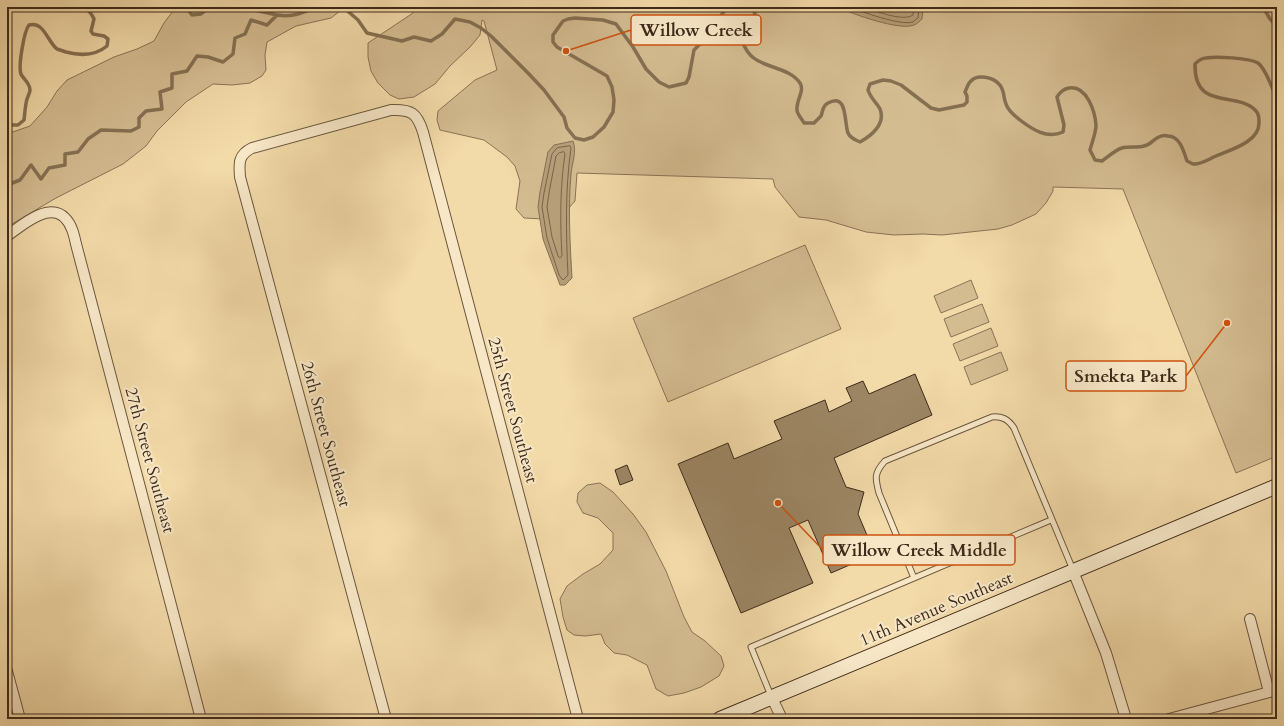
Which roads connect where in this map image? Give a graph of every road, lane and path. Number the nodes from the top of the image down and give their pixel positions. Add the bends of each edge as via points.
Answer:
1 (241, 157) joint
2 (7, 236) edge
3 (1277, 486) edge
4 (1052, 520) junction
5 (1073, 571) junction
6 (914, 578) junction
7 (1250, 619) dead end
8 (7, 671) edge
9 (1273, 691) edge
10 (772, 698) junction
11 (20, 719) edge
12 (202, 719) edge
13 (386, 719) edge
14 (578, 719) edge
15 (720, 719) edge
16 (782, 719) edge
17 (1126, 719) edge
18 (1169, 719) edge

1 - 13 street, 26th Street Southeast via 240,177
1 - 14 street, 25th Street Southeast via 246,151 259,145 376,114 406,110 417,116 421,123
2 - 12 street, 27th Street Southeast via 45,213 59,214 70,225
3 - 5 main road, 11th Avenue Southeast
4 - 5 lane
4 - 6 lane
4 - 6 lane via 1018,436 1010,422 999,416 885,461 876,474 876,483
5 - 10 main road, 11th Avenue Southeast
5 - 17 street via 1106,653
6 - 10 lane via 751,647
7 - 9 street
8 - 11 street
9 - 18 street
10 - 15 main road, 11th Avenue Southeast
10 - 16 street

